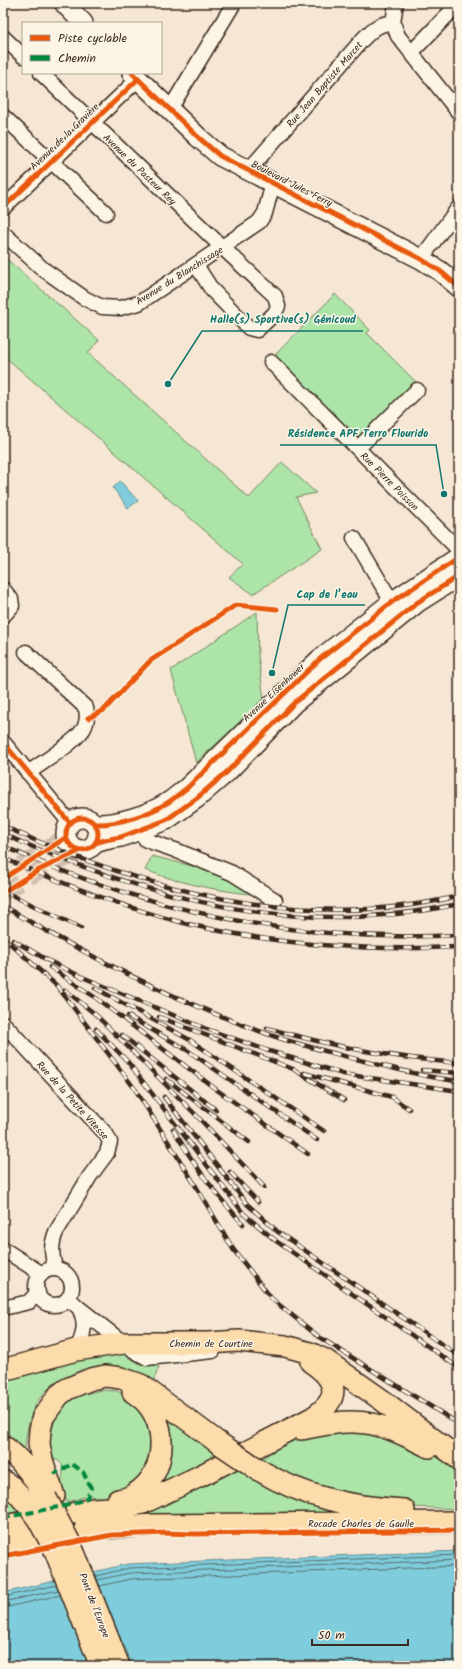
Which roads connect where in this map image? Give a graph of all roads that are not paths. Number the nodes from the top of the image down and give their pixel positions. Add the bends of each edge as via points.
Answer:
1 (64, 3) edge
2 (234, 3) edge
3 (395, 3) edge
4 (459, 3) edge
5 (82, 22) edge
6 (393, 23) junction
7 (3, 36) edge
8 (411, 53) junction
9 (22, 55) edge
10 (42, 74) edge
11 (135, 76) edge
12 (170, 109) junction
13 (459, 113) edge
14 (3, 116) edge
15 (92, 122) junction
16 (51, 162) junction
17 (248, 170) junction
18 (272, 183) junction
19 (459, 207) edge
20 (3, 208) edge
21 (106, 213) dead end
22 (3, 233) edge
23 (223, 248) junction
24 (421, 258) junction
25 (196, 265) junction
26 (459, 288) edge
27 (271, 362) dead end
28 (416, 390) dead end
29 (358, 448) junction
30 (354, 538) dead end
31 (459, 550) edge
32 (459, 557) edge
33 (459, 576) edge
34 (3, 589) edge
35 (392, 602) junction
36 (3, 616) edge
37 (26, 652) dead end
38 (3, 742) edge
39 (28, 773) junction
40 (70, 822) junction
41 (94, 824) junction
42 (140, 830) junction
43 (95, 844) junction
44 (274, 900) dead end
45 (3, 1023) edge
46 (3, 1249) edge
47 (55, 1269) junction
48 (42, 1274) junction
49 (38, 1292) junction
50 (68, 1298) junction
51 (3, 1308) edge
52 (79, 1308) junction
53 (124, 1343) junction
54 (285, 1346) junction
55 (76, 1350) junction
56 (3, 1370) edge
57 (91, 1379) junction
58 (291, 1431) junction
59 (3, 1446) edge
60 (459, 1459) edge
61 (459, 1463) edge
62 (3, 1464) edge
63 (3, 1480) edge
64 (37, 1510) junction
65 (459, 1515) edge
66 (84, 1517) junction
67 (459, 1522) edge
68 (3, 1526) edge
69 (3, 1544) edge
70 (63, 1546) junction
71 (101, 1666) edge
72 (119, 1666) edge

1 - 5 main road
2 - 12 street
3 - 6 street
4 - 8 street
6 - 8 street via 398,36
6 - 17 street, Rue Jean Baptiste Marcet via 375,27
7 - 9 street
8 - 13 street
10 - 15 street, Avenue du Pasteur Rey
11 - 12 main road, Boulevard Jules Ferry
11 - 15 street, Avenue de la Gravière
12 - 17 main road, Boulevard Jules Ferry via 220,156
14 - 16 street
15 - 16 street, Avenue de la Gravière
15 - 23 street, Avenue du Pasteur Rey
16 - 20 street, Avenue de la Gravière
16 - 21 street
17 - 18 main road, Boulevard Jules Ferry
18 - 23 street, Avenue du Blanchissage via 265,213 259,222
18 - 24 main road, Boulevard Jules Ferry
19 - 24 street
22 - 25 street, Avenue du Blanchissage via 43,269 84,298 102,307 120,308 139,303
23 - 25 street, Avenue du Blanchissage
23 - 25 street, Avenue du Pasteur Rey via 275,296 278,306 275,313 257,330 249,328 212,290
24 - 26 main road, Boulevard Jules Ferry
27 - 29 street, Rue Pierre Poisson
28 - 29 street
29 - 31 street, Rue Pierre Poisson
30 - 35 street
32 - 35 main road, Avenue Eisenhower
33 - 42 main road via 418,602 294,703 227,772 197,798 166,820
34 - 36 street via 11,599 12,606
35 - 41 main road, Avenue Eisenhower via 320,659 187,788 166,804 122,821
37 - 39 street via 86,708 88,718 79,735
38 - 39 street
39 - 40 street
40 - 41 main road via 82,818 89,819
40 - 43 main road via 66,827 65,838 68,844 79,851 91,848
41 - 43 main road via 98,830
42 - 43 main road
42 - 44 street via 146,840 232,873
45 - 47 street, Rue de la Petite Vitesse via 106,1134 110,1142 109,1148 56,1232 51,1252
46 - 48 street
47 - 48 street
47 - 50 street via 65,1273 72,1282
48 - 49 street via 37,1283
49 - 50 street via 43,1300 52,1304 58,1304
49 - 51 street via 29,1302
50 - 52 street
52 - 53 street
52 - 55 street via 83,1315 84,1329
53 - 54 main road, Chemin de Courtine via 239,1341
53 - 55 main road, Chemin de Courtine
54 - 58 main road via 327,1375 333,1392 326,1409
54 - 60 main road, Chemin de Courtine via 310,1353 331,1364
55 - 56 main road, Chemin de Courtine
57 - 64 main road via 63,1392 43,1417 39,1444 42,1460
57 - 65 main road, bridge via 105,1376 141,1385 216,1441 259,1470 295,1489 344,1504
57 - 66 main road via 123,1386 149,1405 157,1419 161,1451 157,1466 142,1488 133,1496
58 - 61 main road via 352,1422 383,1426
58 - 66 main road via 143,1503
59 - 64 main road via 20,1460 34,1477
62 - 64 main road via 22,1480
63 - 64 main road
64 - 68 main road
64 - 69 main road
64 - 70 main road, bridge
64 - 70 main road, bridge via 38,1519
66 - 67 main road, Rocade Charles de Gaulle via 154,1525
70 - 71 main road, Pont de l'Europe
70 - 72 main road, Pont de l'Europe

